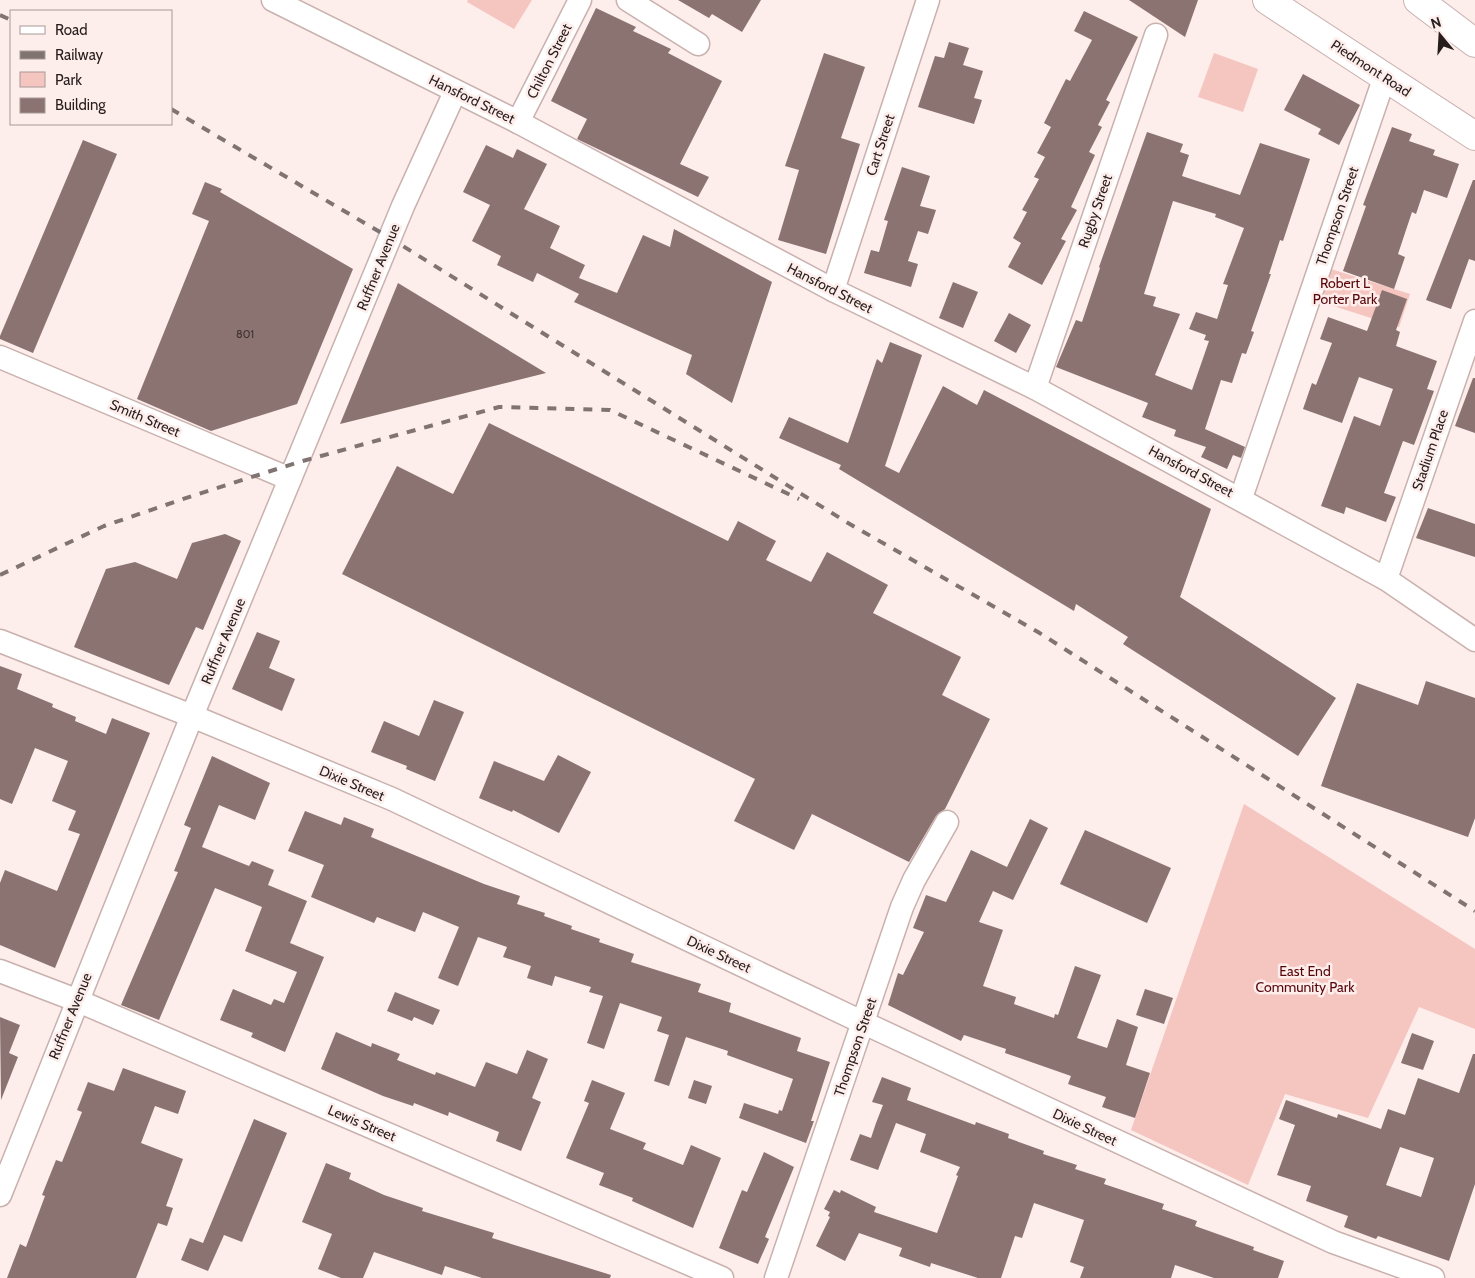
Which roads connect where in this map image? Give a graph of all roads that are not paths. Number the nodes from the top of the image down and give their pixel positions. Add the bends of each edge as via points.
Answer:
1 (273, 0) edge
2 (580, 0) edge
3 (628, 0) edge
4 (928, 0) edge
5 (1267, 0) edge
6 (1418, 0) edge
7 (1156, 35) dead end
8 (1475, 43) edge
9 (698, 44) dead end
10 (1384, 76) junction
11 (456, 92) junction
12 (518, 122) junction
13 (1475, 136) edge
14 (833, 290) junction
15 (1475, 321) edge
16 (0, 357) edge
17 (1035, 388) junction
18 (290, 479) junction
19 (1240, 498) junction
20 (1386, 578) junction
21 (1475, 640) edge
22 (0, 641) edge
23 (192, 716) junction
24 (947, 822) dead end
25 (0, 971) edge
26 (76, 1000) junction
27 (864, 1023) junction
28 (0, 1195) edge
29 (722, 1278) edge
30 (776, 1278) edge
31 (1433, 1278) edge

1 - 11 street, Hansford Street
2 - 12 street, Chilton Street
3 - 9 street
4 - 14 street, Cart Street
5 - 10 main road, Piedmont Road
6 - 8 main road
7 - 17 street, Rugby Street
10 - 13 main road, Piedmont Road
10 - 19 street, Thompson Street
11 - 12 street, Hansford Street
11 - 18 street, Ruffner Avenue via 403,206
12 - 14 street, Hansford Street
14 - 17 street, Hansford Street
15 - 20 street, Stadium Place
16 - 18 street, Smith Street
17 - 19 street, Hansford Street
18 - 23 street, Ruffner Avenue
19 - 20 street, Hansford Street
20 - 21 street, Hansford Street
22 - 23 street, Dixie Street
23 - 26 street, Ruffner Avenue
23 - 27 street, Dixie Street via 392,799
24 - 27 street, Thompson Street via 902,907
25 - 26 street, Lewis Street
26 - 28 street, Ruffner Avenue
26 - 29 street, Lewis Street
27 - 30 street, Thompson Street
27 - 31 street, Dixie Street via 1333,1242

